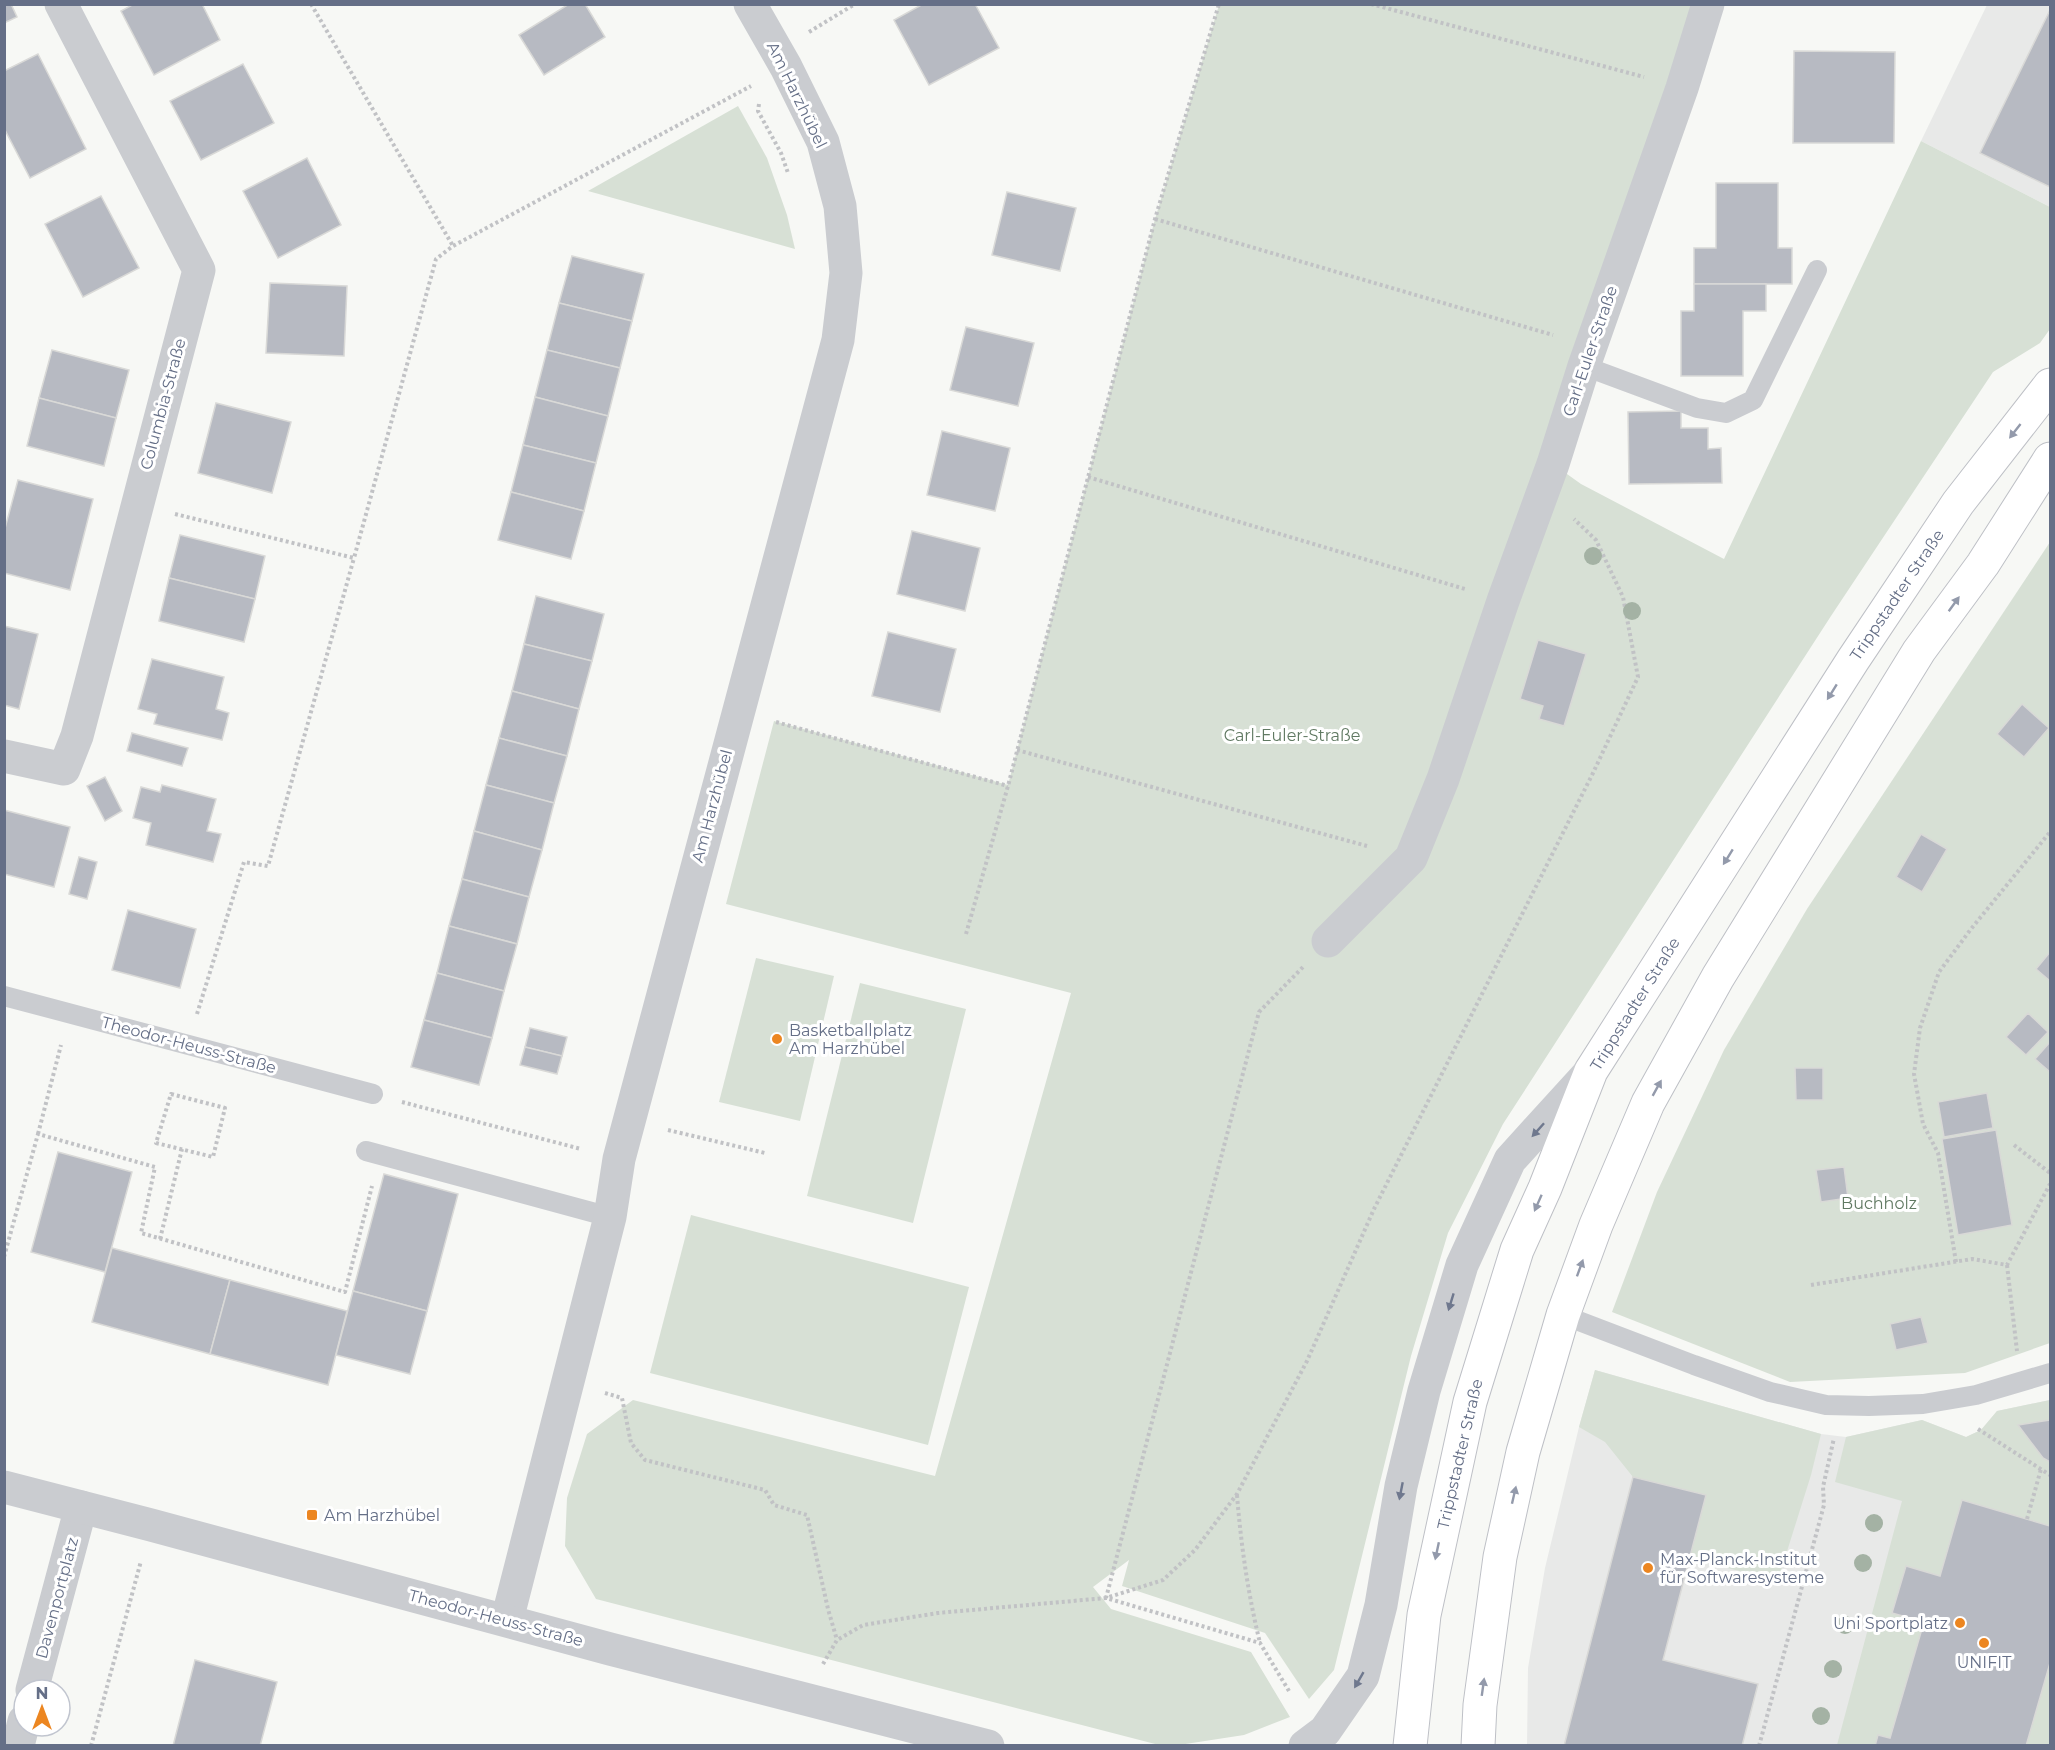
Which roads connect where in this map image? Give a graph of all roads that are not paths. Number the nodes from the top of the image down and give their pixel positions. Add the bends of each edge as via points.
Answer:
1 (61, 4) edge
2 (750, 4) edge
3 (1708, 4) edge
4 (1817, 270) dead end
5 (1588, 356) junction
6 (2050, 385) edge
7 (2050, 459) edge
8 (4, 756) edge
9 (1328, 941) road end
10 (4, 996) edge
11 (1591, 1071) junction
12 (373, 1094) road end
13 (366, 1151) dead end
14 (610, 1217) junction
15 (1563, 1315) junction
16 (2050, 1373) edge
17 (4, 1487) edge
18 (81, 1507) junction
19 (507, 1620) junction
20 (35, 1678) edge
21 (988, 1746) edge
22 (1305, 1746) edge
23 (1410, 1746) edge
24 (1478, 1746) edge

1 - 8 street, Columbia-Straße via 199,270 77,736 64,769
2 - 14 street, Am Harzhübel via 823,142 840,206 846,273 838,340 619,1159
3 - 5 street, Carl-Euler-Straße
4 - 5 lane via 1753,400 1726,413 1697,408
5 - 9 street, Carl-Euler-Straße via 1443,779 1411,858
6 -> 11 main road, Trippstadter Straße via 1958,504 1852,660
15 -> 7 main road via 1596,1224 1648,1103 1718,977 1919,651 1983,564
10 - 12 lane, Theodor-Heuss-Straße
11 -> 22 street via 1510,1160 1462,1265 1424,1391 1401,1486 1381,1605 1363,1676 1325,1731
11 -> 23 main road, Trippstadter Straße via 1517,1250 1470,1402 1424,1615
13 - 14 lane
14 - 19 street, Am Harzhübel
15 - 16 lane via 1770,1392 1826,1405 1923,1404 1977,1395
24 -> 15 main road via 1500,1557 1523,1452
17 - 18 street, Theodor-Heuss-Straße
18 - 19 street, Theodor-Heuss-Straße
18 - 20 street, Davenportplatz
19 - 21 street, Theodor-Heuss-Straße

